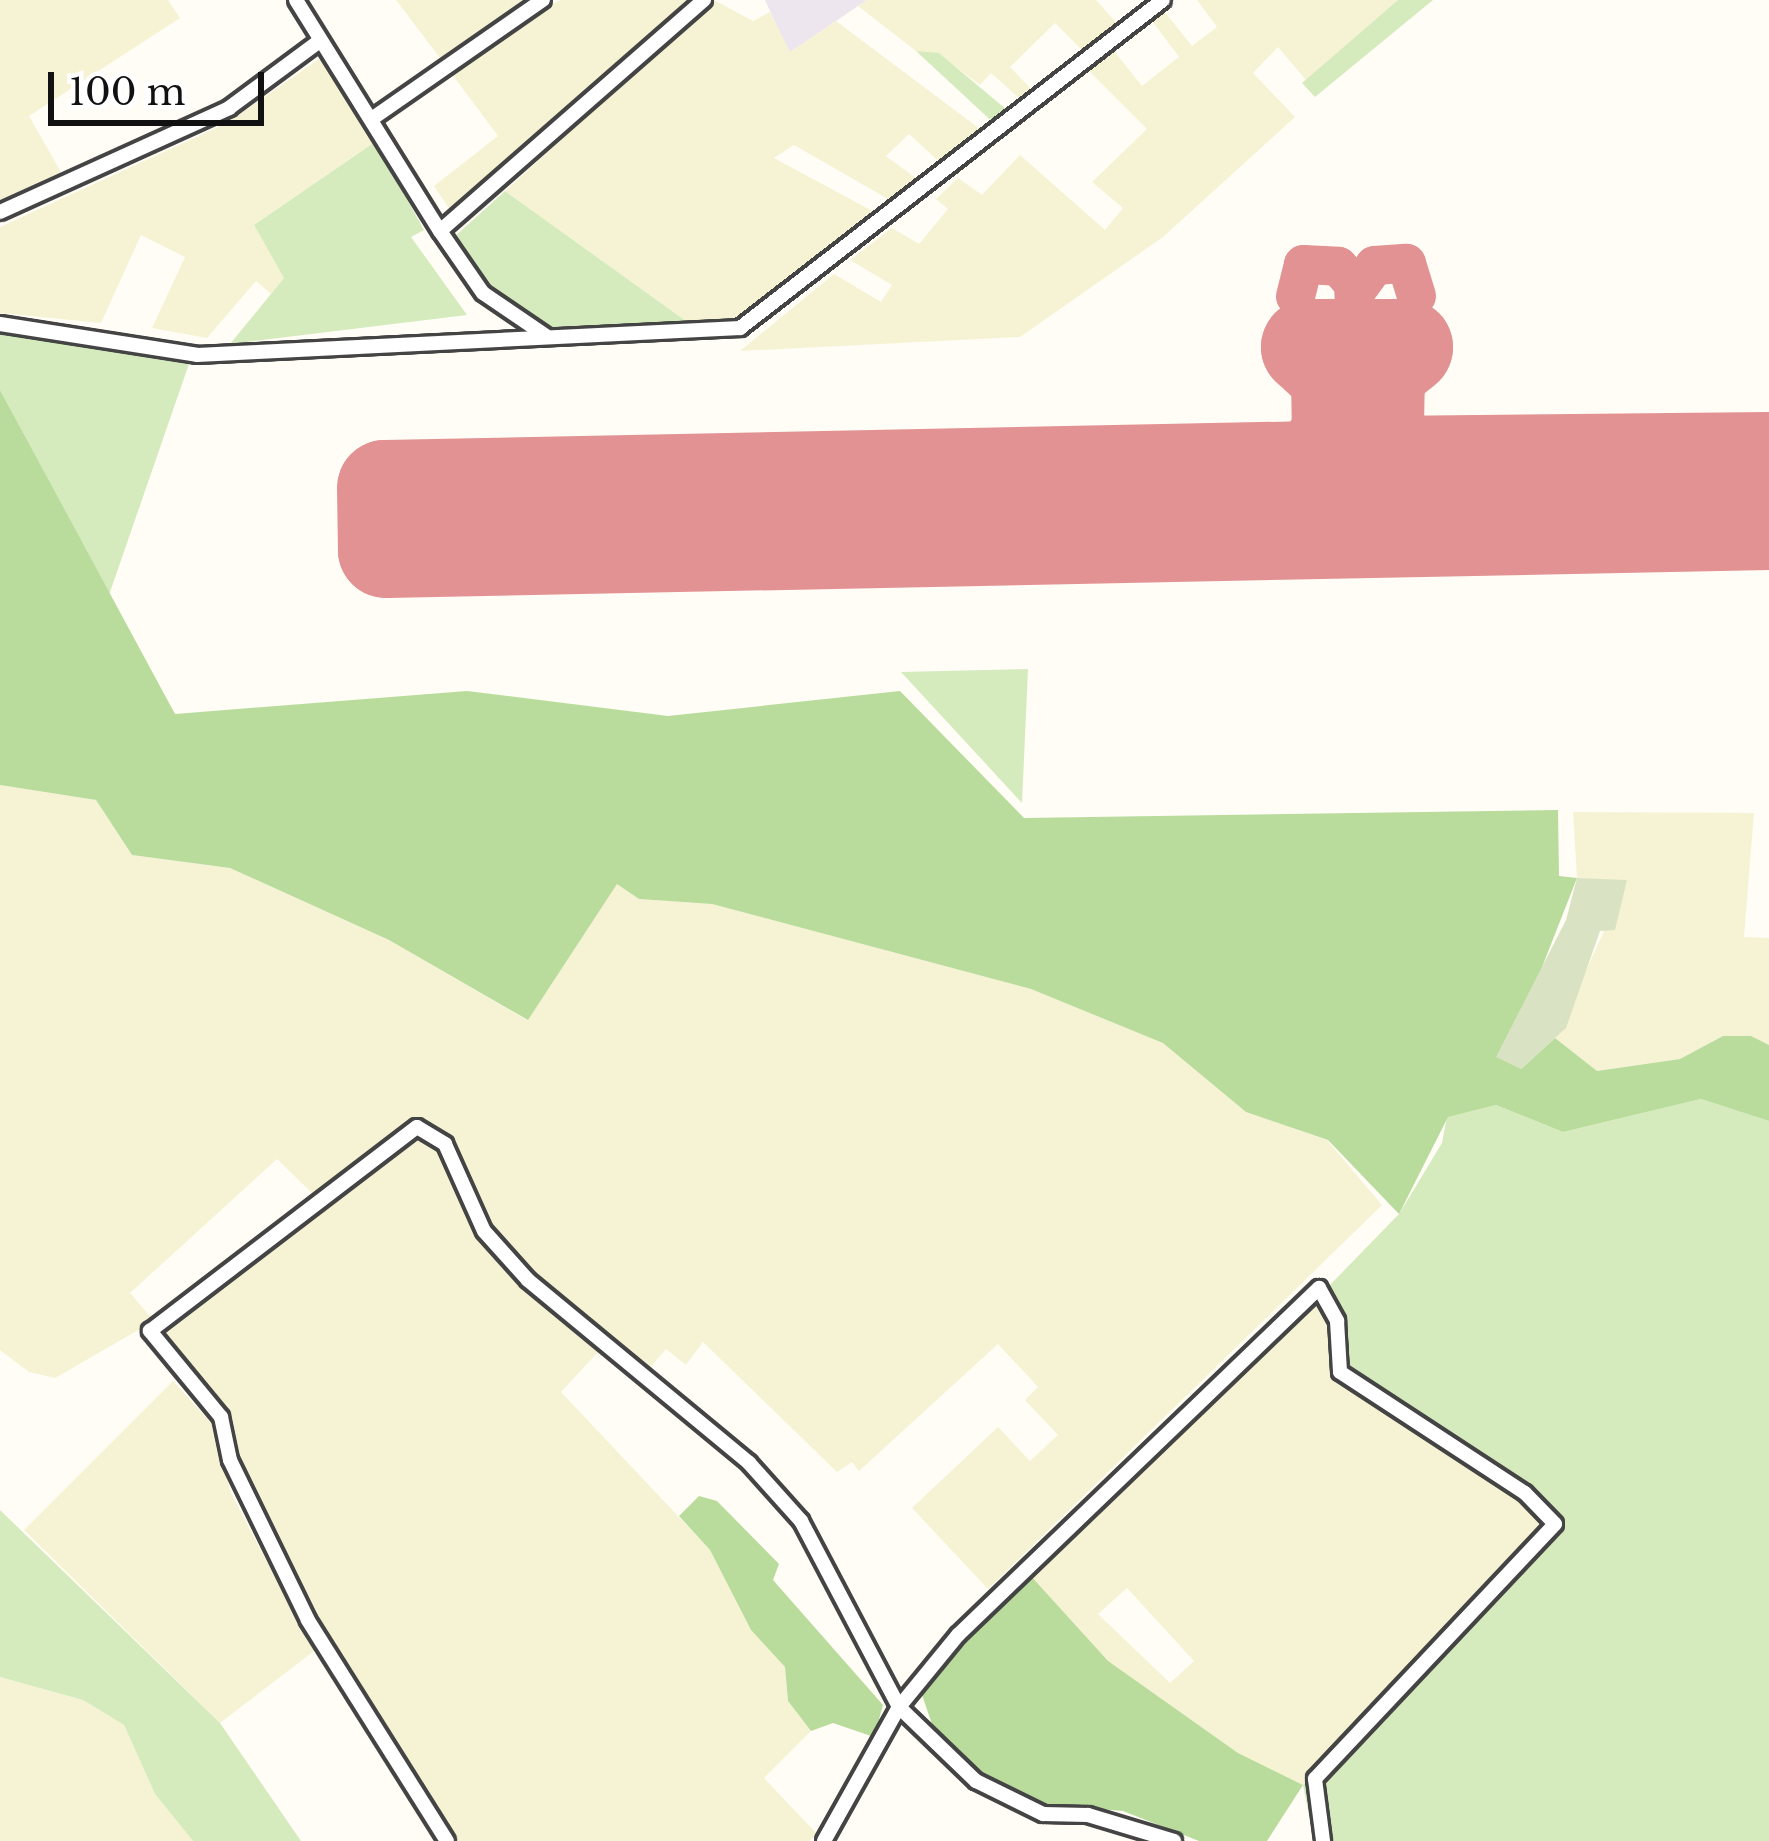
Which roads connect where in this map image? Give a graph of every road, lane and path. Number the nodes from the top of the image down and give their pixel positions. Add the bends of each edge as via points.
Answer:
1 (296, 0) edge
2 (542, 0) edge
3 (704, 0) edge
4 (1163, 0) edge
5 (317, 43) junction
6 (374, 118) junction
7 (0, 212) edge
8 (440, 231) junction
9 (0, 324) edge
10 (546, 336) junction
11 (898, 1707) junction
12 (447, 1841) edge
13 (824, 1841) edge
14 (1174, 1841) edge
15 (1323, 1841) edge

1 - 5 street
2 - 6 street
3 - 8 street
4 - 10 street via 740,328
5 - 6 street
5 - 7 street via 229,108
6 - 8 street
8 - 10 street via 482,293
9 - 10 street via 197,355
11 - 12 street via 801,1521 749,1463 529,1280 484,1231 445,1144 418,1126 150,1331 221,1418 230,1460 308,1620
11 - 13 street
11 - 14 street via 1007,1803
11 - 15 street via 988,1603 1319,1288 1337,1321 1340,1372 1526,1493 1555,1524 1315,1779

